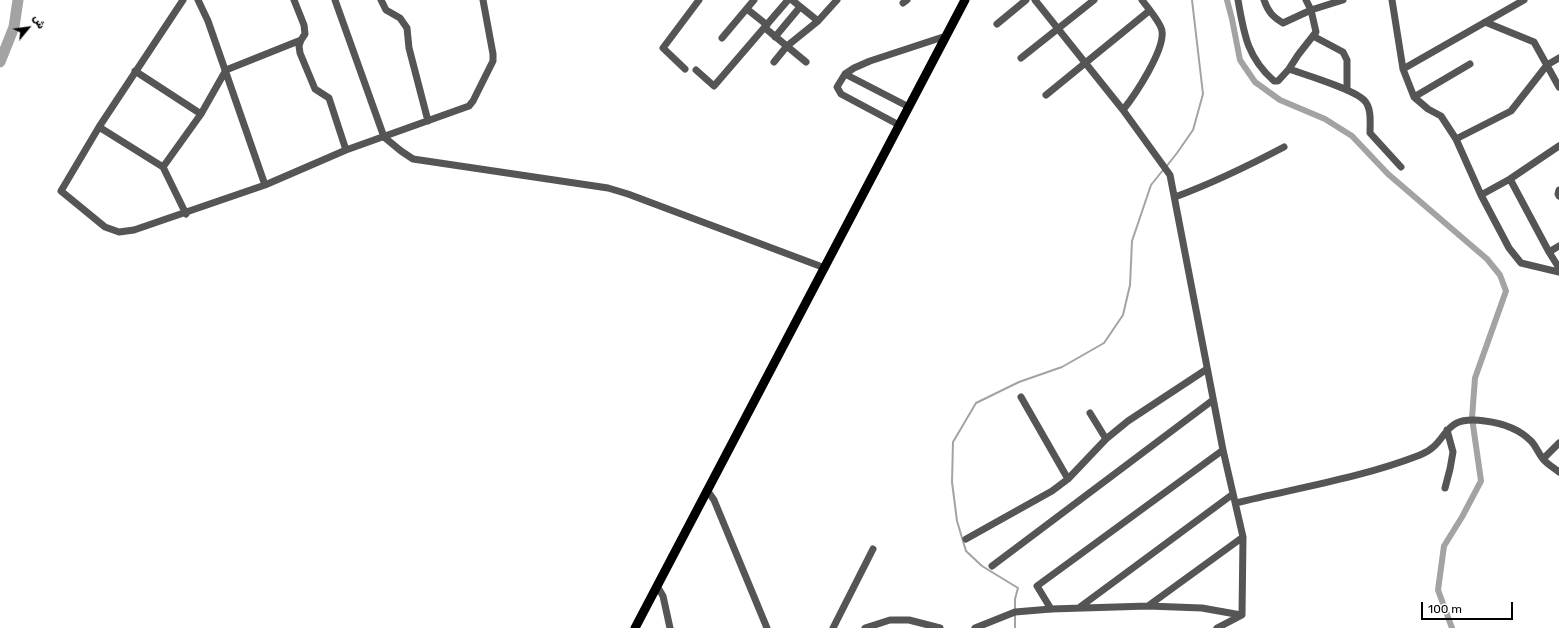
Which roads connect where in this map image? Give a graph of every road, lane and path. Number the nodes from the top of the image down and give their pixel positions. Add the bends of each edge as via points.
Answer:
1 (183, 0) edge
2 (198, 0) edge
3 (294, 0) edge
4 (335, 0) edge
5 (381, 0) edge
6 (483, 0) edge
7 (698, 0) edge
8 (754, 0) edge
9 (788, 0) edge
10 (792, 0) edge
11 (837, 0) edge
12 (965, 0) edge
13 (1026, 0) edge
14 (1035, 0) edge
15 (1094, 0) edge
16 (1142, 0) edge
17 (1238, 0) edge
18 (1264, 0) edge
19 (1306, 0) edge
20 (1343, 0) edge
21 (1392, 0) edge
22 (1524, 0) edge
23 (800, 7) junction
24 (747, 9) junction
25 (1310, 10) junction
26 (1149, 11) junction
27 (818, 21) junction
28 (1486, 22) junction
29 (997, 24) dead end
30 (766, 26) junction
31 (1057, 28) junction
32 (946, 36) junction
33 (1313, 36) junction
34 (775, 37) junction
35 (722, 38) dead end
36 (298, 43) junction
37 (787, 46) junction
38 (1021, 58) dead end
39 (1559, 58) edge
40 (774, 62) dead end
41 (806, 62) dead end
42 (1085, 63) junction
43 (1470, 64) dead end
44 (1547, 65) junction
45 (685, 69) dead end
46 (1289, 69) junction
47 (1402, 69) junction
48 (226, 70) junction
49 (696, 70) dead end
50 (135, 71) junction
51 (846, 74) junction
52 (1559, 87) edge
53 (1347, 90) junction
54 (1046, 95) dead end
55 (1414, 97) junction
56 (909, 107) junction
57 (1123, 110) junction
58 (201, 114) junction
59 (428, 121) junction
60 (899, 125) junction
61 (99, 127) junction
62 (384, 137) junction
63 (1456, 139) junction
64 (1559, 146) edge
65 (1284, 147) dead end
66 (346, 150) junction
67 (163, 167) junction
68 (1401, 167) dead end
69 (1510, 179) junction
70 (265, 185) junction
71 (1559, 190) edge
72 (1480, 194) junction
73 (1559, 196) edge
74 (1175, 197) junction
75 (186, 214) junction
76 (1559, 246) edge
77 (1549, 252) junction
78 (825, 268) junction
79 (1559, 268) edge
80 (1559, 272) edge
81 (1207, 369) junction
82 (1021, 397) dead end
83 (1213, 400) junction
84 (1090, 413) dead end
85 (1446, 430) junction
86 (1106, 439) junction
87 (1559, 443) edge
88 (1223, 450) junction
89 (1543, 459) junction
90 (1559, 472) edge
91 (1068, 479) junction
92 (1445, 488) dead end
93 (707, 490) junction
94 (1232, 494) junction
95 (1236, 503) junction
96 (1243, 537) junction
97 (966, 539) dead end
98 (873, 549) dead end
99 (992, 566) dead end
100 (657, 586) junction
101 (1148, 606) junction
102 (1080, 608) junction
103 (1051, 609) junction
104 (1242, 615) junction
105 (990, 625) edge
106 (635, 628) edge
107 (670, 628) edge
108 (767, 628) edge
109 (833, 628) edge
110 (865, 628) edge
111 (940, 628) edge
112 (975, 628) edge
113 (1217, 628) edge

1 - 50 street
2 - 48 street
3 - 36 street via 305,34
4 - 62 street
5 - 59 street via 386,10 400,18 407,28 409,48
6 - 59 street via 493,54 492,66 469,106
7 - 45 street via 663,48
8 - 24 street
9 - 30 street
10 - 23 street
11 - 27 street
12 - 32 main road
13 - 29 street
14 - 31 street
15 - 31 street
16 - 26 street
17 - 46 street via 1248,46 1259,67 1274,81 1278,81
18 - 25 street via 1273,17 1284,23
19 - 25 street
20 - 25 street
21 - 47 street
22 - 28 street
23 - 27 street
23 - 34 street
24 - 30 street
24 - 35 street
25 - 33 street via 1316,32
26 - 42 street
26 - 57 street via 1162,29 1162,41 1157,55
27 - 37 street
28 - 44 street via 1534,42
28 - 47 street
30 - 34 street
30 - 49 street via 714,86
31 - 38 street
31 - 42 street
32 - 51 street via 870,61
32 - 56 main road
33 - 46 street
33 - 53 street via 1343,52 1347,60
34 - 37 street
36 - 48 street
36 - 66 street via 315,89 329,98
37 - 40 street
37 - 41 street
39 - 44 street
42 - 54 street
42 - 57 street
43 - 55 street
44 - 52 street
44 - 63 street via 1511,111
46 - 53 street
47 - 55 street
48 - 58 street
48 - 70 street
50 - 58 street
50 - 61 street
51 - 56 street
51 - 60 street via 838,87 841,94
53 - 68 street via 1364,100 1369,108 1370,133
55 - 63 street via 1440,116
56 - 60 main road
57 - 74 street via 1170,175
58 - 67 street
59 - 62 street
60 - 78 main road
61 - 67 street
61 - 75 street via 61,191 105,227 119,232
62 - 66 street
62 - 78 street via 413,159 622,192
63 - 72 street
64 - 69 street
65 - 74 street via 1202,187
66 - 70 street
67 - 75 street
69 - 72 street
69 - 77 street
70 - 75 street
71 - 73 street
72 - 80 street via 1509,248 1521,262
74 - 81 street
76 - 77 street
77 - 79 street
78 - 93 main road
81 - 83 street
81 - 86 street via 1128,420
82 - 91 street
83 - 88 street
83 - 99 street
84 - 86 street
85 - 89 street via 1462,420 1486,421 1511,427 1531,441
85 - 92 street via 1453,452
85 - 95 street via 1437,444 1423,454 1388,467
86 - 91 street
87 - 89 street
88 - 94 street
88 - 103 street via 1037,586
89 - 90 street
91 - 97 street via 1052,491
93 - 100 main road
93 - 108 street via 714,500
94 - 95 street
94 - 102 street
95 - 96 street
96 - 101 street
96 - 104 street
98 - 109 street
100 - 106 main road
100 - 107 street via 664,596
101 - 102 street
101 - 104 street via 1202,608
102 - 103 street
103 - 105 street via 1015,612
104 - 113 street
105 - 112 street
110 - 111 street via 890,620 908,620

